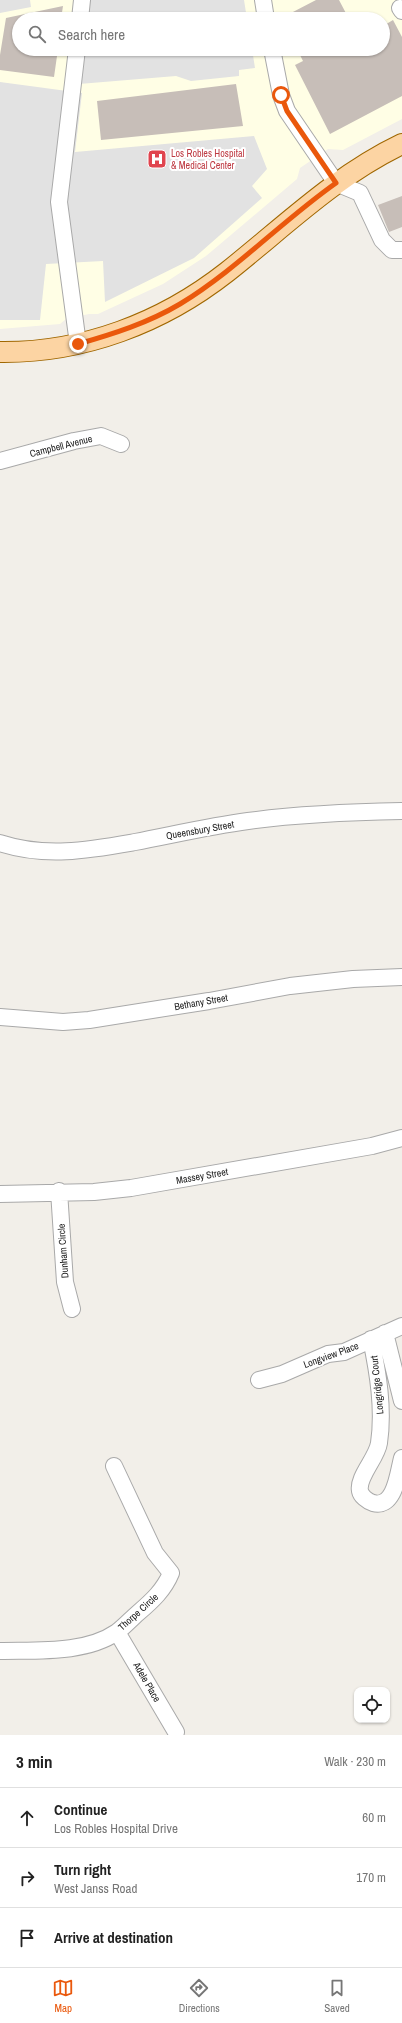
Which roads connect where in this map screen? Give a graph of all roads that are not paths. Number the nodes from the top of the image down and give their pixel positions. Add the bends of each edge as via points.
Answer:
1 (82, 0) edge
2 (263, 0) edge
3 (81, 12) edge
4 (265, 12) edge
5 (76, 56) edge
6 (273, 56) edge
7 (402, 144) edge
8 (336, 183) junction
9 (402, 250) edge
10 (78, 344) junction
11 (0, 352) edge
12 (121, 444) dead end
13 (0, 461) edge
14 (402, 812) edge
15 (0, 843) edge
16 (402, 977) edge
17 (0, 1017) edge
18 (402, 1138) edge
19 (59, 1191) junction
20 (0, 1194) edge
21 (72, 1309) dead end
22 (402, 1326) edge
23 (378, 1336) junction
24 (260, 1380) dead end
25 (402, 1401) edge
26 (402, 1458) edge
27 (114, 1466) dead end
28 (117, 1632) junction
29 (0, 1651) edge
30 (176, 1732) dead end

1 - 3 street
2 - 4 street
5 - 10 street via 59,202
6 - 8 street via 287,111
7 - 8 main road
8 - 9 street via 349,190 358,191 382,240 392,250
8 - 10 main road via 226,272 179,305 126,330
10 - 11 main road
12 - 13 street, Campbell Avenue via 101,436
14 - 15 street, Queensbury Street via 278,817 81,852 25,849
16 - 17 street, Bethany Street via 353,978 290,986 89,1020 56,1022
18 - 19 street, Massey Street via 372,1146 131,1188 94,1192
19 - 20 street, Massey Street
19 - 21 street, Dunham Circle via 65,1282
22 - 23 street, Longview Place
23 - 24 street, Longview Place via 344,1352 328,1354 282,1374
23 - 25 street, Longridge Court
23 - 26 street, Longridge Court via 377,1367 381,1414 379,1443 376,1454 360,1480 360,1491 364,1498 379,1504 386,1502 390,1497
27 - 28 street, Thorpe Circle via 156,1553 171,1573 166,1586
28 - 29 street, Thorpe Circle via 70,1648
28 - 30 street, Adele Place

